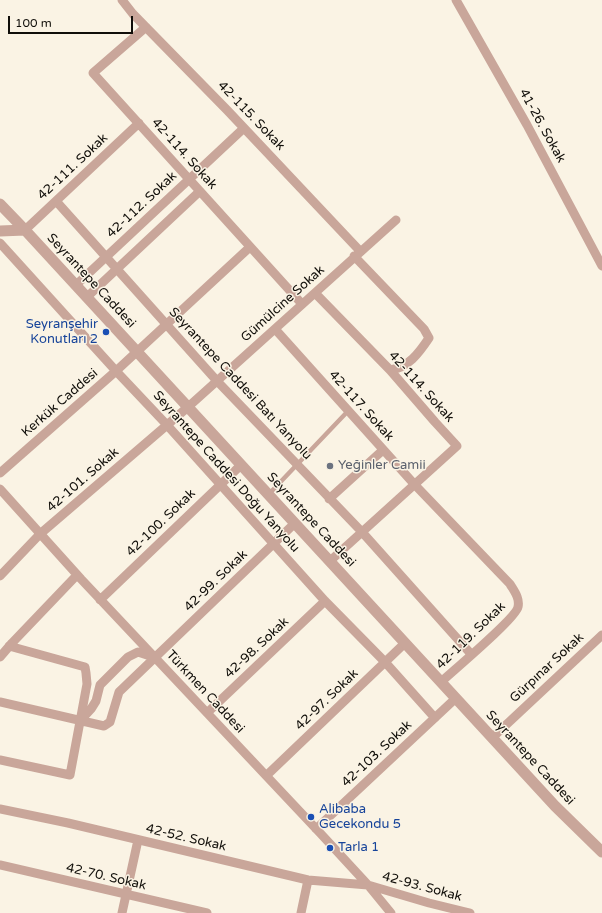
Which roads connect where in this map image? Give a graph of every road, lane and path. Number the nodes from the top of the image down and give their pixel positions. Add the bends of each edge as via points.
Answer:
1 (122, 0) edge
2 (456, 0) edge
3 (146, 27) junction
4 (139, 123) junction
5 (244, 128) junction
6 (189, 179) junction
7 (200, 191) junction
8 (56, 201) junction
9 (0, 204) edge
10 (396, 220) dead end
11 (25, 230) junction
12 (0, 231) edge
13 (0, 243) edge
14 (250, 247) junction
15 (357, 253) junction
16 (106, 257) junction
17 (602, 266) edge
18 (117, 268) junction
19 (76, 285) junction
20 (315, 293) junction
21 (87, 297) junction
22 (302, 304) junction
23 (167, 324) junction
24 (275, 329) junction
25 (137, 351) junction
26 (390, 370) junction
27 (116, 371) junction
28 (217, 381) junction
29 (188, 407) junction
30 (348, 411) junction
31 (167, 425) junction
32 (384, 450) junction
33 (297, 464) junction
34 (241, 465) junction
35 (1, 469) edge
36 (221, 484) junction
37 (416, 485) junction
38 (0, 489) edge
39 (268, 494) junction
40 (329, 499) junction
41 (294, 523) junction
42 (362, 532) junction
43 (40, 534) junction
44 (274, 543) junction
45 (330, 561) junction
46 (77, 575) junction
47 (0, 576) edge
48 (100, 600) junction
49 (326, 601) junction
50 (518, 608) joint
51 (602, 634) edge
52 (405, 643) junction
53 (9, 646) junction
54 (471, 654) junction
55 (0, 658) edge
56 (155, 658) junction
57 (385, 662) junction
58 (441, 682) junction
59 (456, 698) junction
60 (0, 702) edge
61 (207, 713) junction
62 (435, 718) junction
63 (80, 721) junction
64 (492, 738) junction
65 (0, 760) edge
66 (267, 775) junction
67 (0, 809) edge
68 (316, 829) junction
69 (138, 840) junction
70 (602, 852) edge
71 (0, 865) edge
72 (308, 880) junction
73 (368, 885) junction
74 (126, 895) junction
75 (389, 912) edge
76 (122, 913) edge
77 (207, 913) edge
78 (301, 913) edge
79 (470, 913) edge

1 - 3 street, 42-115. Sokak
2 - 17 street, 41-26. Sokak
3 - 4 street, 42-114. Sokak via 93,73
3 - 5 street, 42-115. Sokak
4 - 6 street, 42-114. Sokak
4 - 8 street, 42-111. Sokak
5 - 6 street, 42-112. Sokak
5 - 15 street, 42-115. Sokak
6 - 7 street, 42-114. Sokak
6 - 16 street, 42-112. Sokak
7 - 14 street, 42-114. Sokak
7 - 18 street
8 - 11 street, 42-111. Sokak
8 - 16 street, Seyrantepe Caddesi Batı Yanyolu
9 - 11 street, Seyrantepe Caddesi
10 - 15 street, Gümülcine Sokak
11 - 12 street
11 - 19 street, Seyrantepe Caddesi
13 - 27 street, Seyrantepe Caddesi Doğu Yanyolu
14 - 22 street, 42-114. Sokak
14 - 23 street, Kerkük Caddesi
15 - 20 street, Gümülcine Sokak
15 - 26 street, 42-115. Sokak via 424,329 429,338 408,363
16 - 18 street, Seyrantepe Caddesi Batı Yanyolu
16 - 19 street, 42-112. Sokak
18 - 21 street
18 - 23 street, Seyrantepe Caddesi Batı Yanyolu
19 - 21 street, Seyrantepe Caddesi
20 - 22 street, Gümülcine Sokak
20 - 26 street, 42-114. Sokak
21 - 25 street, Seyrantepe Caddesi
22 - 24 street, Gümülcine Sokak
23 - 25 street, Kerkük Caddesi
23 - 28 street, Seyrantepe Caddesi Batı Yanyolu
24 - 28 street, Gümülcine Sokak
24 - 30 street, 42-117. Sokak
25 - 27 street, Kerkük Caddesi
25 - 29 street, Seyrantepe Caddesi
26 - 37 street, 42-114. Sokak via 457,446
27 - 31 street, Seyrantepe Caddesi Doğu Yanyolu
27 - 35 street, Kerkük Caddesi
28 - 29 street, Gümülcine Sokak
28 - 33 street, Seyrantepe Caddesi Batı Yanyolu
29 - 31 street, 42-101. Sokak
29 - 34 street, Seyrantepe Caddesi
30 - 32 street, 42-117. Sokak
30 - 33 lane
31 - 36 street, Seyrantepe Caddesi Doğu Yanyolu
31 - 43 street, 42-101. Sokak
32 - 37 street, 42-117. Sokak
32 - 40 street
33 - 39 lane
33 - 40 street, Seyrantepe Caddesi Batı Yanyolu
34 - 36 street, 42-100. Sokak
34 - 39 street, Seyrantepe Caddesi
36 - 44 street, Seyrantepe Caddesi Doğu Yanyolu
36 - 48 street, 42-100. Sokak
37 - 42 street
37 - 50 street, 42-117. Sokak via 510,584 518,598
38 - 43 street, Türkmen Caddesi
39 - 41 street, Seyrantepe Caddesi
40 - 42 street, Seyrantepe Caddesi Batı Yanyolu
41 - 44 street, 42-99. Sokak
41 - 45 street, Seyrantepe Caddesi
42 - 45 street
42 - 54 street, Seyrantepe Caddesi Batı Yanyolu
43 - 46 street, Türkmen Caddesi
43 - 47 street, 42-101. Sokak
44 - 49 street, Seyrantepe Caddesi Doğu Yanyolu
44 - 56 street, 42-99. Sokak
45 - 52 street, Seyrantepe Caddesi
46 - 48 street, Türkmen Caddesi
46 - 53 street
48 - 56 street, Türkmen Caddesi
49 - 57 street, Seyrantepe Caddesi Doğu Yanyolu
49 - 61 street, 42-98. Sokak
50 - 54 street, 42-119. Sokak via 506,623
51 - 64 street, Gürpınar Sokak
52 - 57 street, 42-97. Sokak
52 - 58 street, Seyrantepe Caddesi
53 - 55 street
53 - 63 street via 85,667 87,684
54 - 58 street, 42-119. Sokak
56 - 61 street, Türkmen Caddesi
56 - 63 street via 138,652 128,657 100,685 93,705
56 - 63 street, 42-99. Sokak via 119,692 110,722 104,726
57 - 62 street, Seyrantepe Caddesi Doğu Yanyolu
57 - 66 street, 42-97. Sokak
58 - 59 street, Seyrantepe Caddesi
59 - 62 street, 42-103. Sokak
59 - 64 street, Seyrantepe Caddesi
60 - 63 street, 42-99. Sokak
61 - 66 street, Türkmen Caddesi
62 - 68 street, 42-103. Sokak
63 - 65 street via 70,775
64 - 70 street, Seyrantepe Caddesi via 561,813
66 - 68 street, Türkmen Caddesi
67 - 69 street, 42-52. Sokak
68 - 73 street, Türkmen Caddesi
69 - 72 street, 42-52. Sokak
69 - 74 street
71 - 74 street, 42-70. Sokak
72 - 73 street, 42-52. Sokak
72 - 78 street
73 - 75 street, Türkmen Caddesi
73 - 79 street, 42-93. Sokak
74 - 76 street
74 - 77 street, 42-70. Sokak

